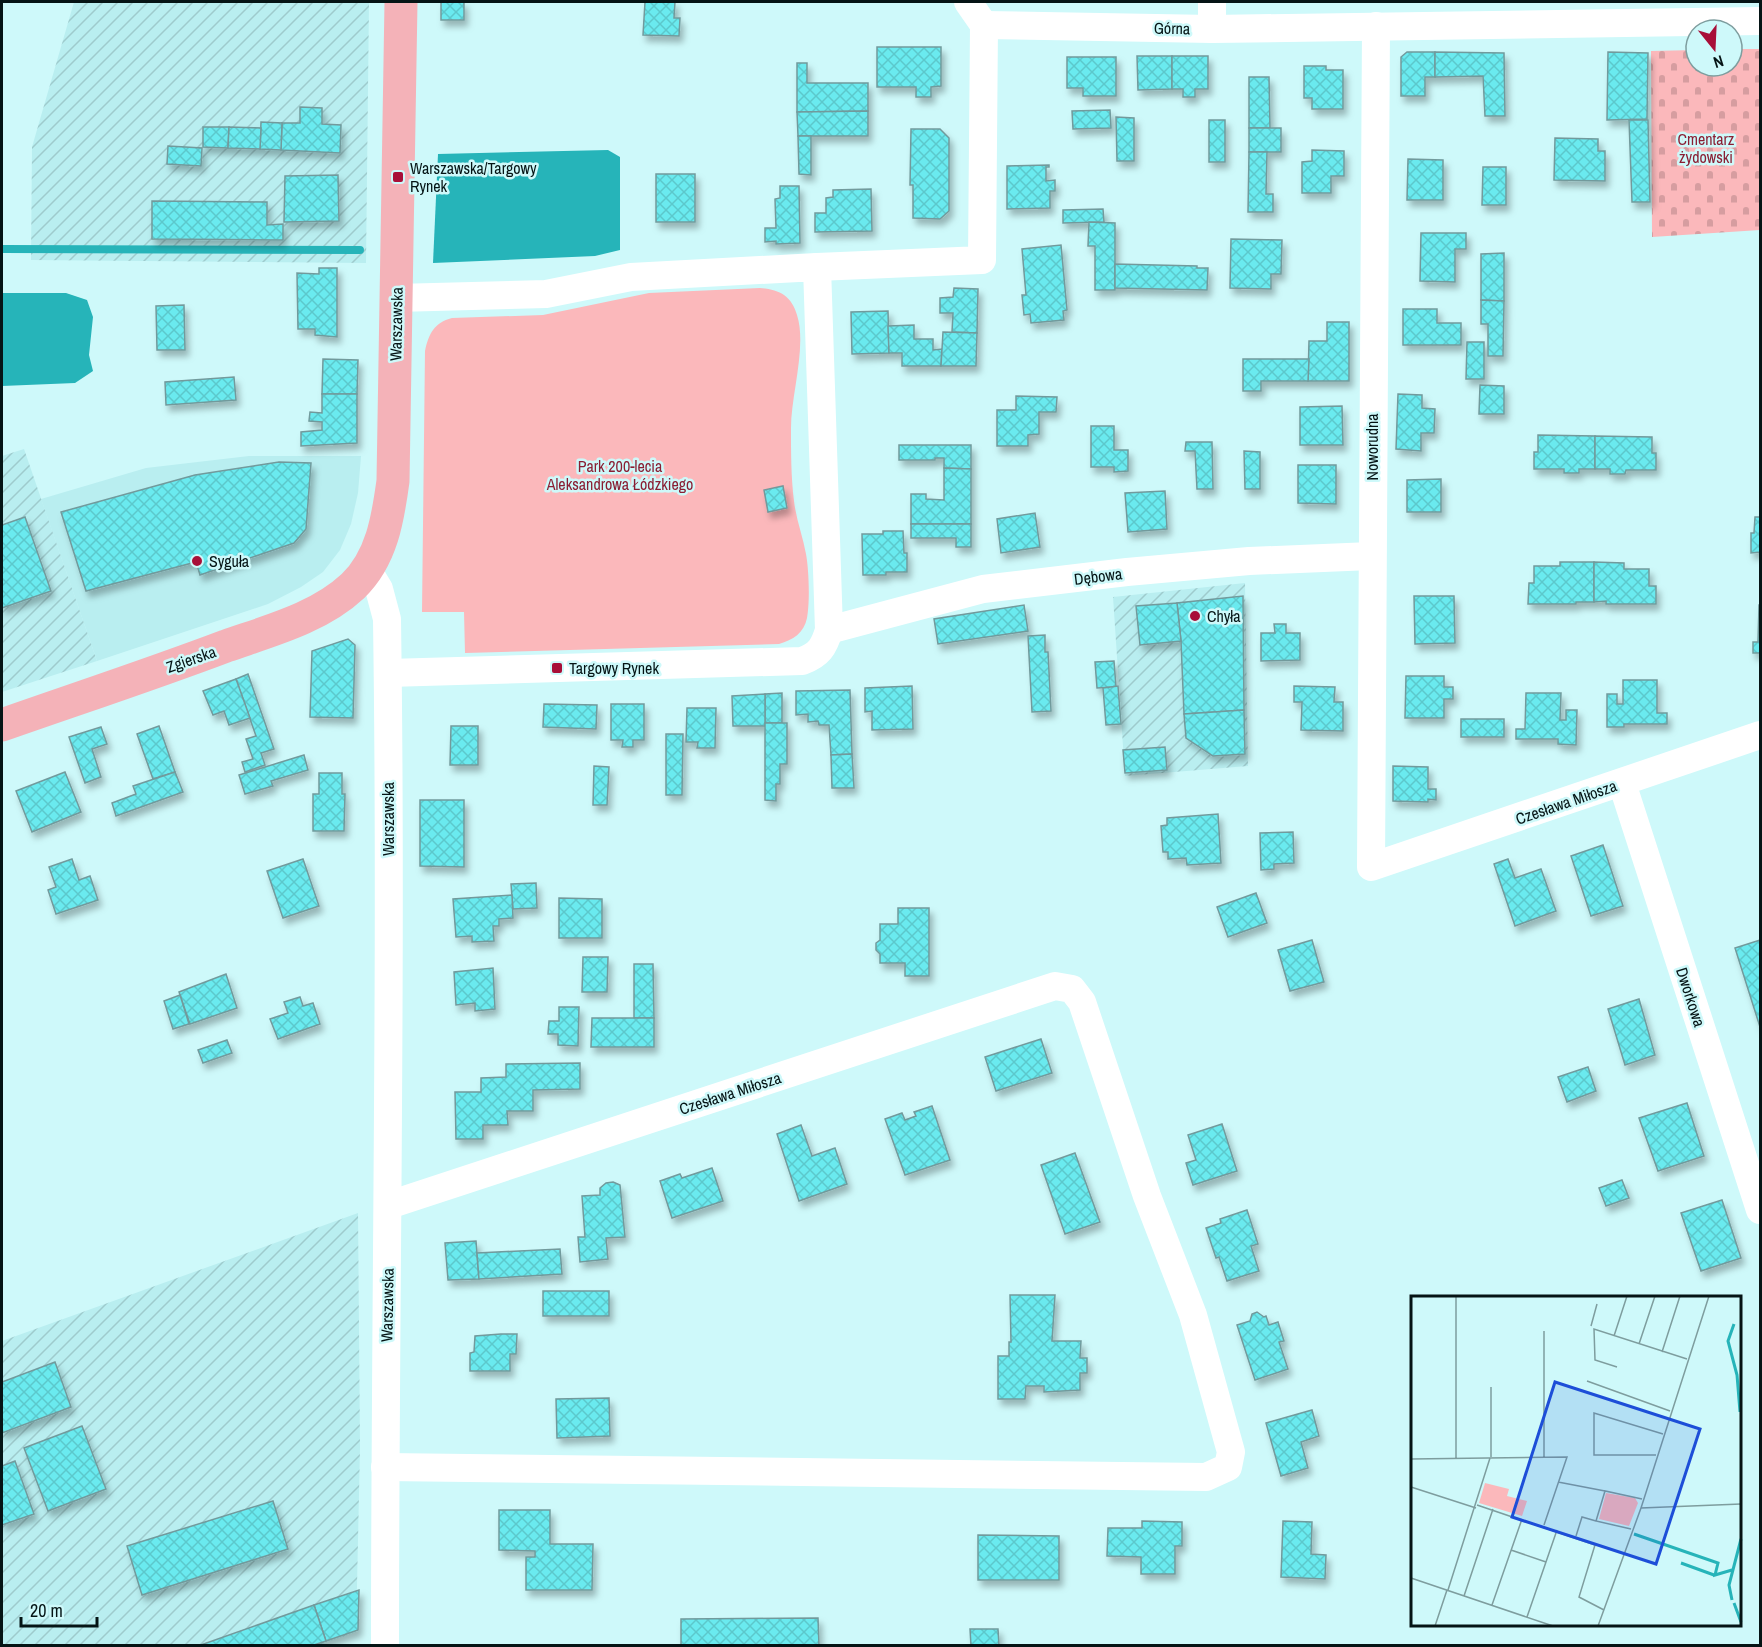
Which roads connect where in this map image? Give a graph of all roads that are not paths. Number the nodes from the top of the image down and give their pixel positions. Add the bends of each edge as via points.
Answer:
1 (401, 2) edge
2 (968, 2) edge
3 (1645, 12) edge
4 (1212, 15) edge
5 (1761, 21) edge
6 (984, 25) junction
7 (1376, 26) junction
8 (817, 267) junction
9 (396, 298) junction
10 (1371, 556) junction
11 (367, 569) junction
12 (829, 630) junction
13 (388, 673) junction
14 (2, 725) edge
15 (1761, 735) edge
16 (1622, 783) junction
17 (1371, 867) joint
18 (389, 1205) junction
19 (1761, 1210) edge
20 (385, 1467) junction
21 (385, 1646) edge

1 - 9 main road, Warszawska
2 - 6 street
3 - 5 street, Górna
3 - 7 street, Górna
4 - 6 street, Górna
4 - 7 street, Górna
6 - 8 street via 982,260
7 - 10 street, Noworudna
8 - 9 street via 631,278 546,294
8 - 12 street
9 - 11 main road, Warszawska via 393,481 384,531
10 - 12 street, Dębowa via 1238,562 983,589
10 - 17 street, Noworudna
11 - 13 street, Warszawska via 379,588 387,619
11 - 14 main road, Zgierska via 335,600 294,621
12 - 13 street via 814,657 802,661
13 - 18 street, Warszawska
15 - 16 street, Czesława Miłosza
16 - 17 street, Czesława Miłosza
16 - 19 street, Dworkowa
18 - 20 street, Warszawska
18 - 20 street, Czesława Miłosza via 1055,986 1072,989 1082,1002 1147,1196 1193,1315 1231,1452 1228,1467 1206,1477
20 - 21 street, Warszawska

